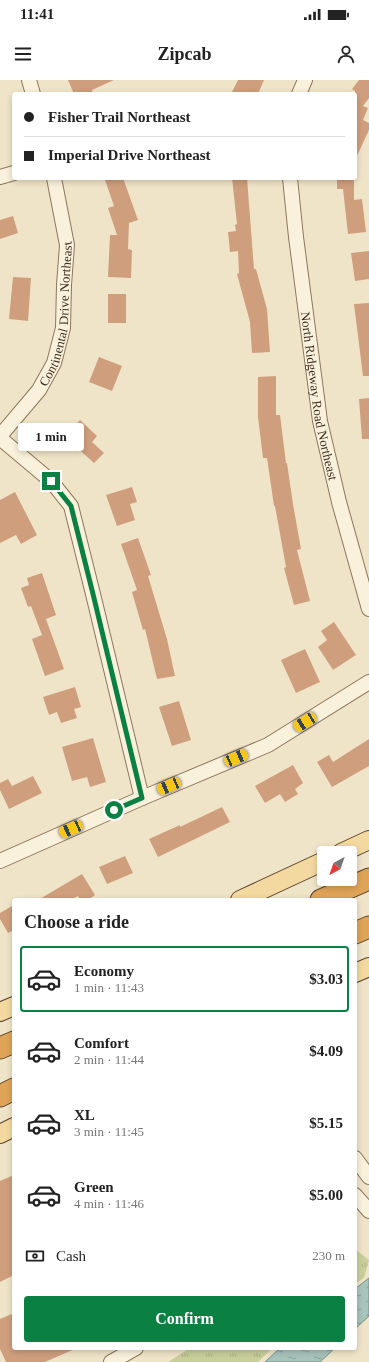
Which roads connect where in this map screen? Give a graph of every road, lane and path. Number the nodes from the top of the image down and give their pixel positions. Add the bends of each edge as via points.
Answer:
1 (30, 80) edge
2 (305, 80) edge
3 (33, 92) edge
4 (300, 92) edge
5 (12, 174) edge
6 (0, 177) edge
7 (54, 180) edge
8 (290, 180) edge
9 (0, 437) edge
10 (369, 609) edge
11 (369, 682) edge
12 (142, 798) junction
13 (369, 840) edge
14 (356, 846) edge
15 (0, 861) edge
16 (317, 864) edge
17 (369, 879) edge
18 (244, 898) edge
19 (326, 898) edge
20 (369, 927) edge
21 (357, 932) edge
22 (369, 967) edge
23 (357, 972) edge
24 (12, 1007) edge
25 (0, 1012) edge
26 (12, 1043) edge
27 (0, 1048) edge
28 (12, 1090) edge
29 (0, 1096) edge
30 (12, 1128) edge
31 (0, 1134) edge
32 (357, 1161) edge
33 (369, 1177) edge
34 (132, 1350) edge
35 (111, 1362) edge

1 - 3 street
2 - 4 street
5 - 6 street
7 - 9 street, Continental Drive Northeast via 67,245 63,328 54,362 39,390
8 - 10 street, North Ridgeway Road Northeast via 320,421 339,502
9 - 12 street via 51,481 71,506
11 - 12 street via 268,745
12 - 15 street
13 - 14 main road
16 - 18 main road
17 - 19 highway
20 - 21 highway
22 - 23 main road
24 - 25 main road
26 - 27 highway
28 - 29 highway
30 - 31 main road
32 - 33 street
34 - 35 street

